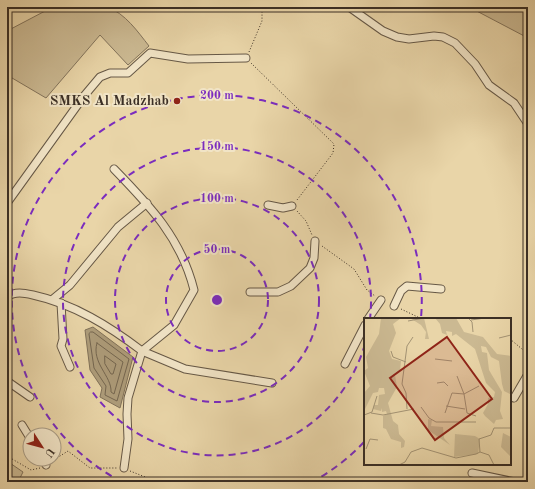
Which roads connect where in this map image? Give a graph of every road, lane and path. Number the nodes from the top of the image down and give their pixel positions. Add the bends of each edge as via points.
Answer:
1 (262, 7) edge
2 (349, 7) edge
3 (246, 58) junction
4 (528, 124) edge
5 (114, 169) dead end
6 (7, 203) edge
7 (147, 203) junction
8 (268, 205) dead end
9 (292, 206) junction
10 (315, 241) junction
11 (441, 289) dead end
12 (250, 292) dead end
13 (7, 298) edge
14 (53, 299) junction
15 (381, 300) joint
16 (62, 303) junction
17 (394, 306) joint
18 (369, 318) edge
19 (420, 318) edge
20 (364, 327) edge
21 (511, 340) edge
22 (142, 351) junction
23 (528, 354) edge
24 (345, 364) dead end
25 (70, 367) dead end
26 (528, 374) edge
27 (7, 381) edge
28 (272, 383) dead end
29 (30, 398) dead end
30 (514, 398) dead end
31 (62, 454) edge
32 (7, 456) edge
33 (22, 465) edge
34 (26, 467) edge
35 (38, 467) edge
36 (124, 468) junction
37 (472, 472) dead end
38 (158, 482) edge
39 (514, 482) edge

1 - 3 path via 262,21
2 - 4 lane via 383,31 397,37 409,39 434,36 455,43 476,64 489,85 514,103
3 - 6 lane via 194,60 150,53 128,73 110,73 100,77
3 - 9 path via 334,144 333,153
5 - 7 lane
7 - 14 lane via 118,227 70,285
7 - 22 lane via 167,227 189,269 194,290 174,325
8 - 9 lane via 283,208
9 - 10 path via 306,221
10 - 12 lane via 314,258 310,268 291,286 278,292
10 - 15 path via 354,269 367,290
11 - 17 lane via 407,286 401,291
13 - 14 lane via 20,293
14 - 16 lane
15 - 18 lane
16 - 22 lane via 114,330
16 - 25 lane via 61,346
17 - 19 path
20 - 24 lane
21 - 23 path
22 - 28 lane via 185,369
22 - 36 lane via 128,398 128,438
26 - 30 lane
27 - 29 lane
31 - 36 path via 68,451 90,468
32 - 33 path
34 - 35 path via 31,470
36 - 38 path
37 - 39 lane

